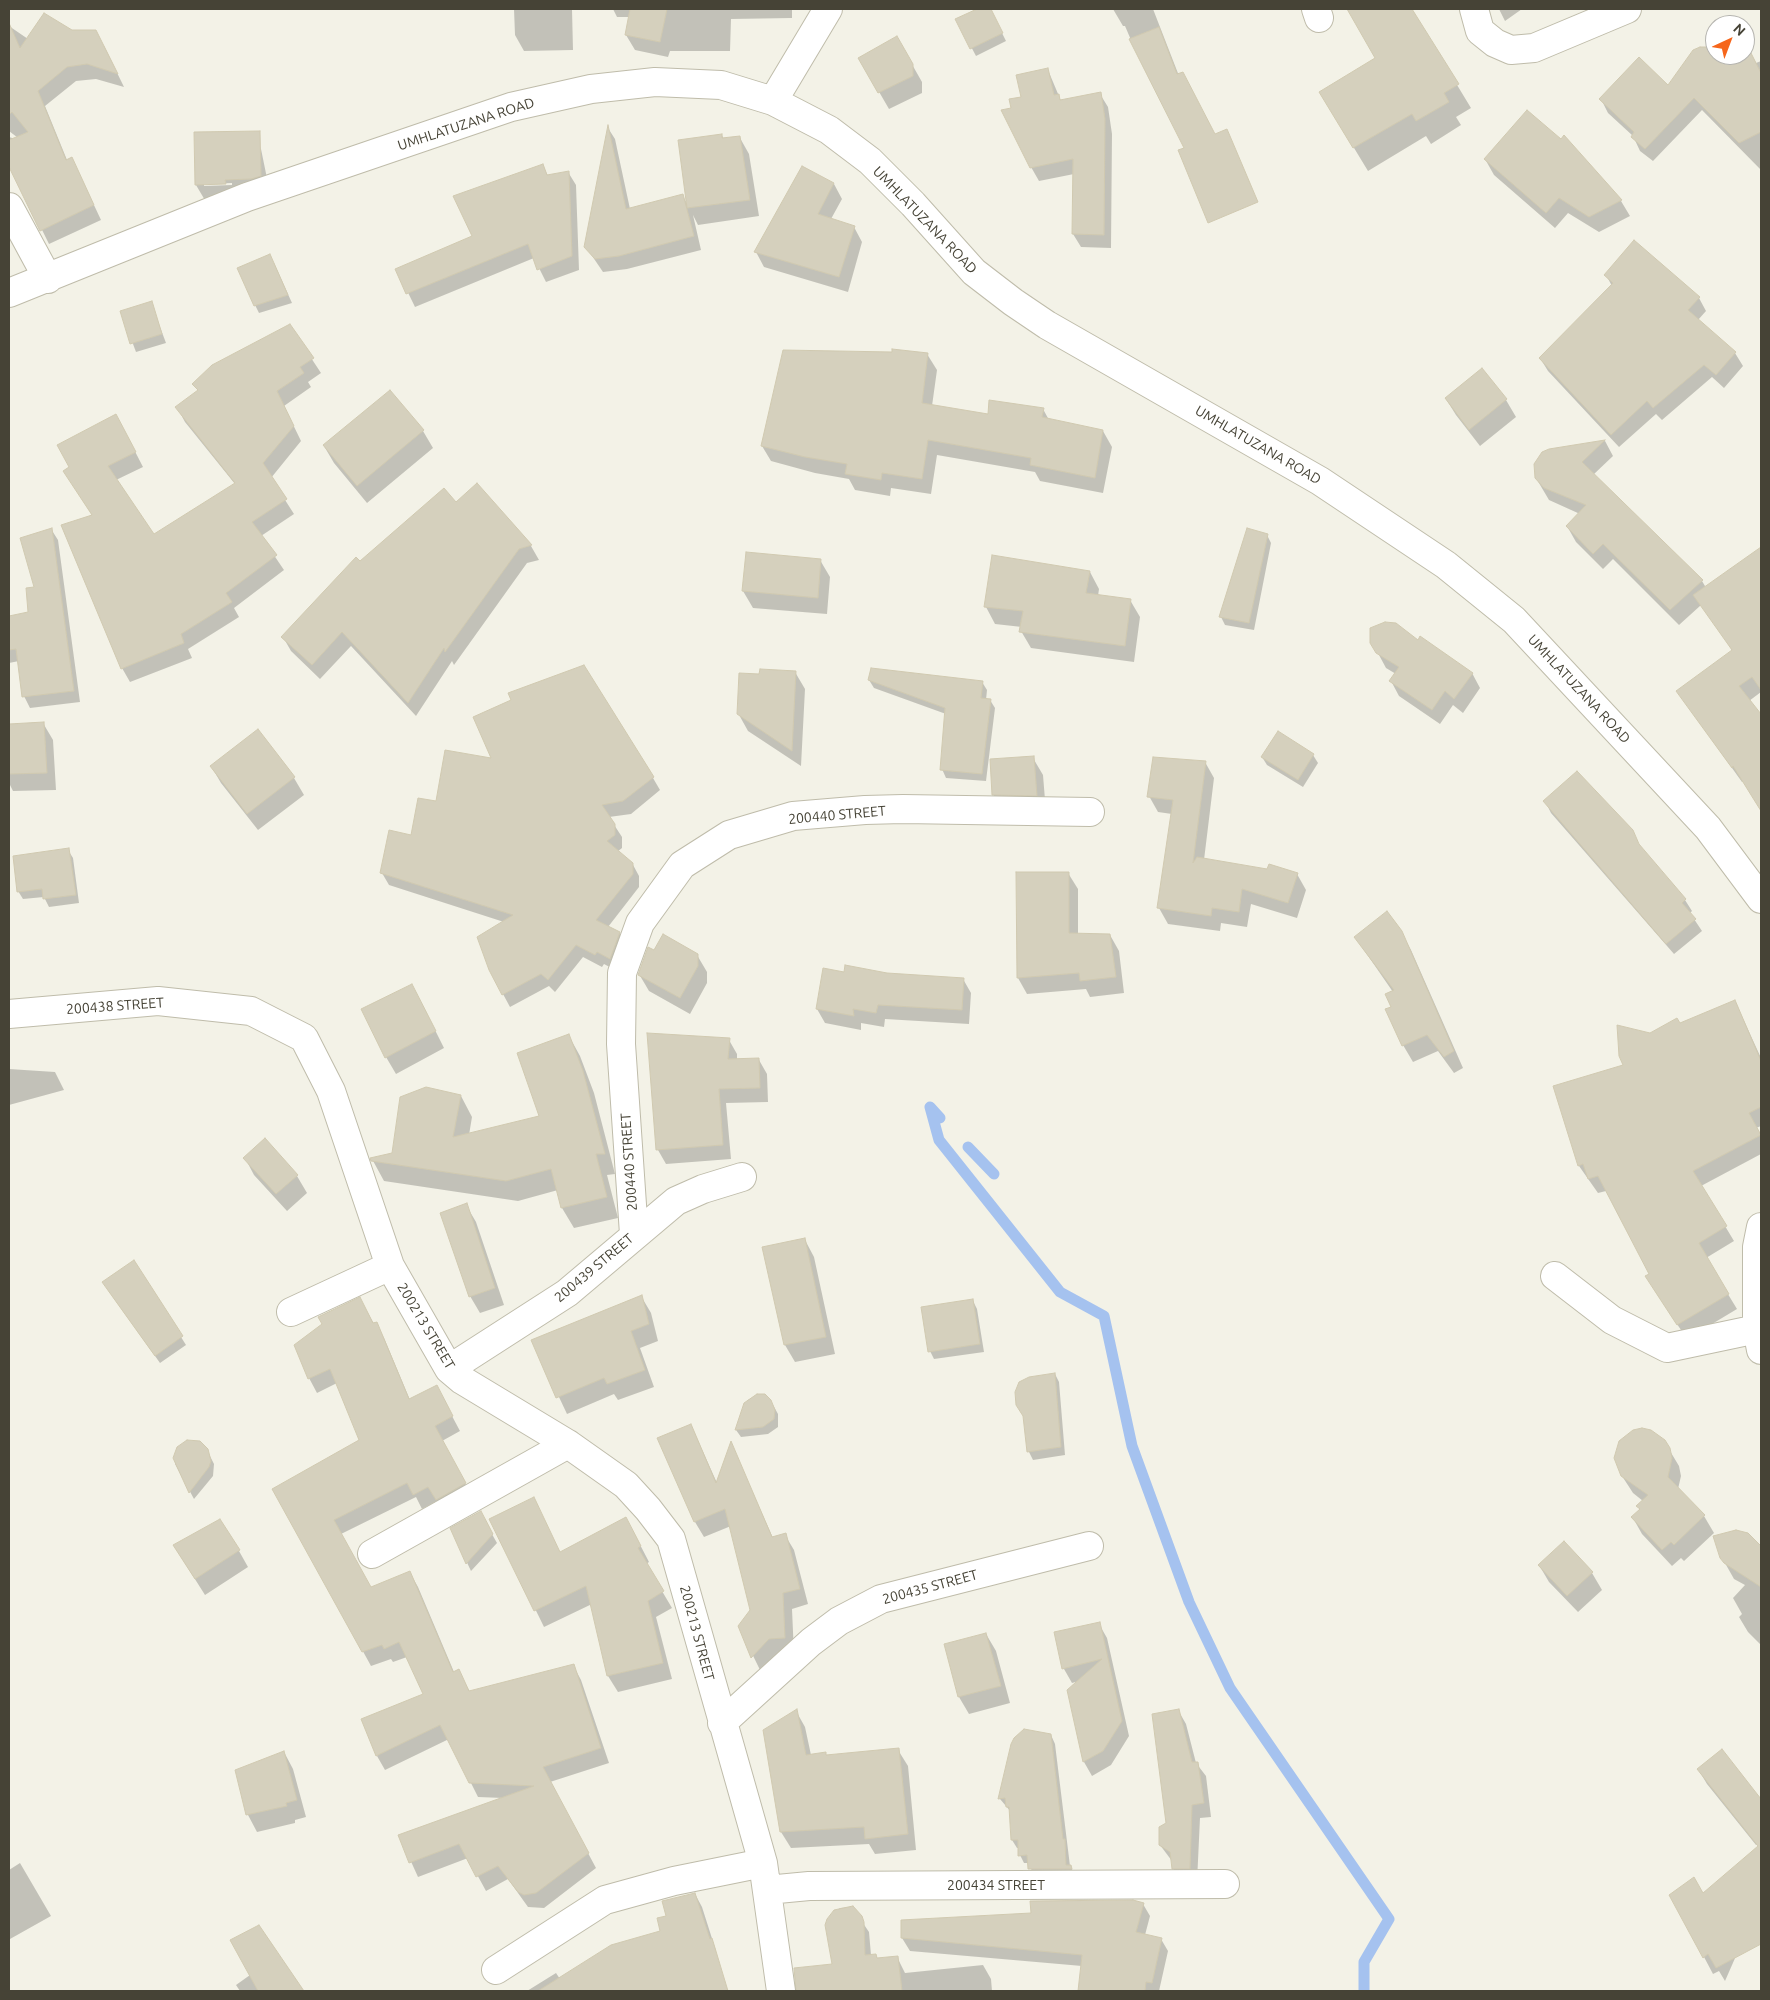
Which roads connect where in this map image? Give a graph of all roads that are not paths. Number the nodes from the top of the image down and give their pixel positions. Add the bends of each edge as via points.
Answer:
1 (828, 9) edge
2 (1474, 9) edge
3 (1627, 9) edge
4 (774, 101) junction
5 (9, 207) edge
6 (48, 279) junction
7 (9, 294) edge
8 (1090, 812) dead end
9 (1761, 899) edge
10 (9, 1014) edge
11 (304, 1038) joint
12 (742, 1177) dead end
13 (1761, 1227) edge
14 (634, 1234) junction
15 (390, 1266) junction
16 (1555, 1276) dead end
17 (290, 1312) dead end
18 (1759, 1340) edge
19 (449, 1369) junction
20 (568, 1444) junction
21 (1089, 1546) dead end
22 (372, 1554) dead end
23 (722, 1724) junction
24 (763, 1863) junction
25 (1224, 1884) dead end
26 (767, 1890) junction
27 (496, 1970) dead end
28 (781, 1991) edge

1 - 4 street
2 - 3 street via 1480,31 1511,50 1534,48
4 - 6 street, UMHLATUZANA ROAD via 721,85 655,82 591,89 511,107 247,197
4 - 9 street, UMHLATUZANA ROAD via 829,130 870,161 974,272 1013,302 1047,325 1320,481 1446,565 1514,620 1708,828
5 - 6 street
6 - 7 street, UMHLATUZANA ROAD
8 - 14 street, 200440 STREET via 903,809 793,816 729,835 682,865 640,923 622,973 621,1044
10 - 11 street, 200438 STREET via 166,1001 251,1011
11 - 15 street, 200213 STREET via 331,1091
12 - 14 street, 200439 STREET via 676,1201
13 - 18 street via 1757,1247
14 - 19 street, 200439 STREET via 567,1293
15 - 17 street, 200213 STREET
15 - 19 street, 200213 STREET
16 - 18 street via 1612,1320 1667,1348
19 - 20 street, 200213 STREET
20 - 22 street
20 - 23 street, 200213 STREET via 626,1485 672,1539
21 - 23 street, 200435 STREET via 881,1599 839,1621 811,1642
23 - 24 street, 200213 STREET
24 - 26 street, 200213 STREET
24 - 27 street via 674,1881 605,1900
25 - 26 street, 200434 STREET via 808,1886
26 - 28 street, 200213 STREET

